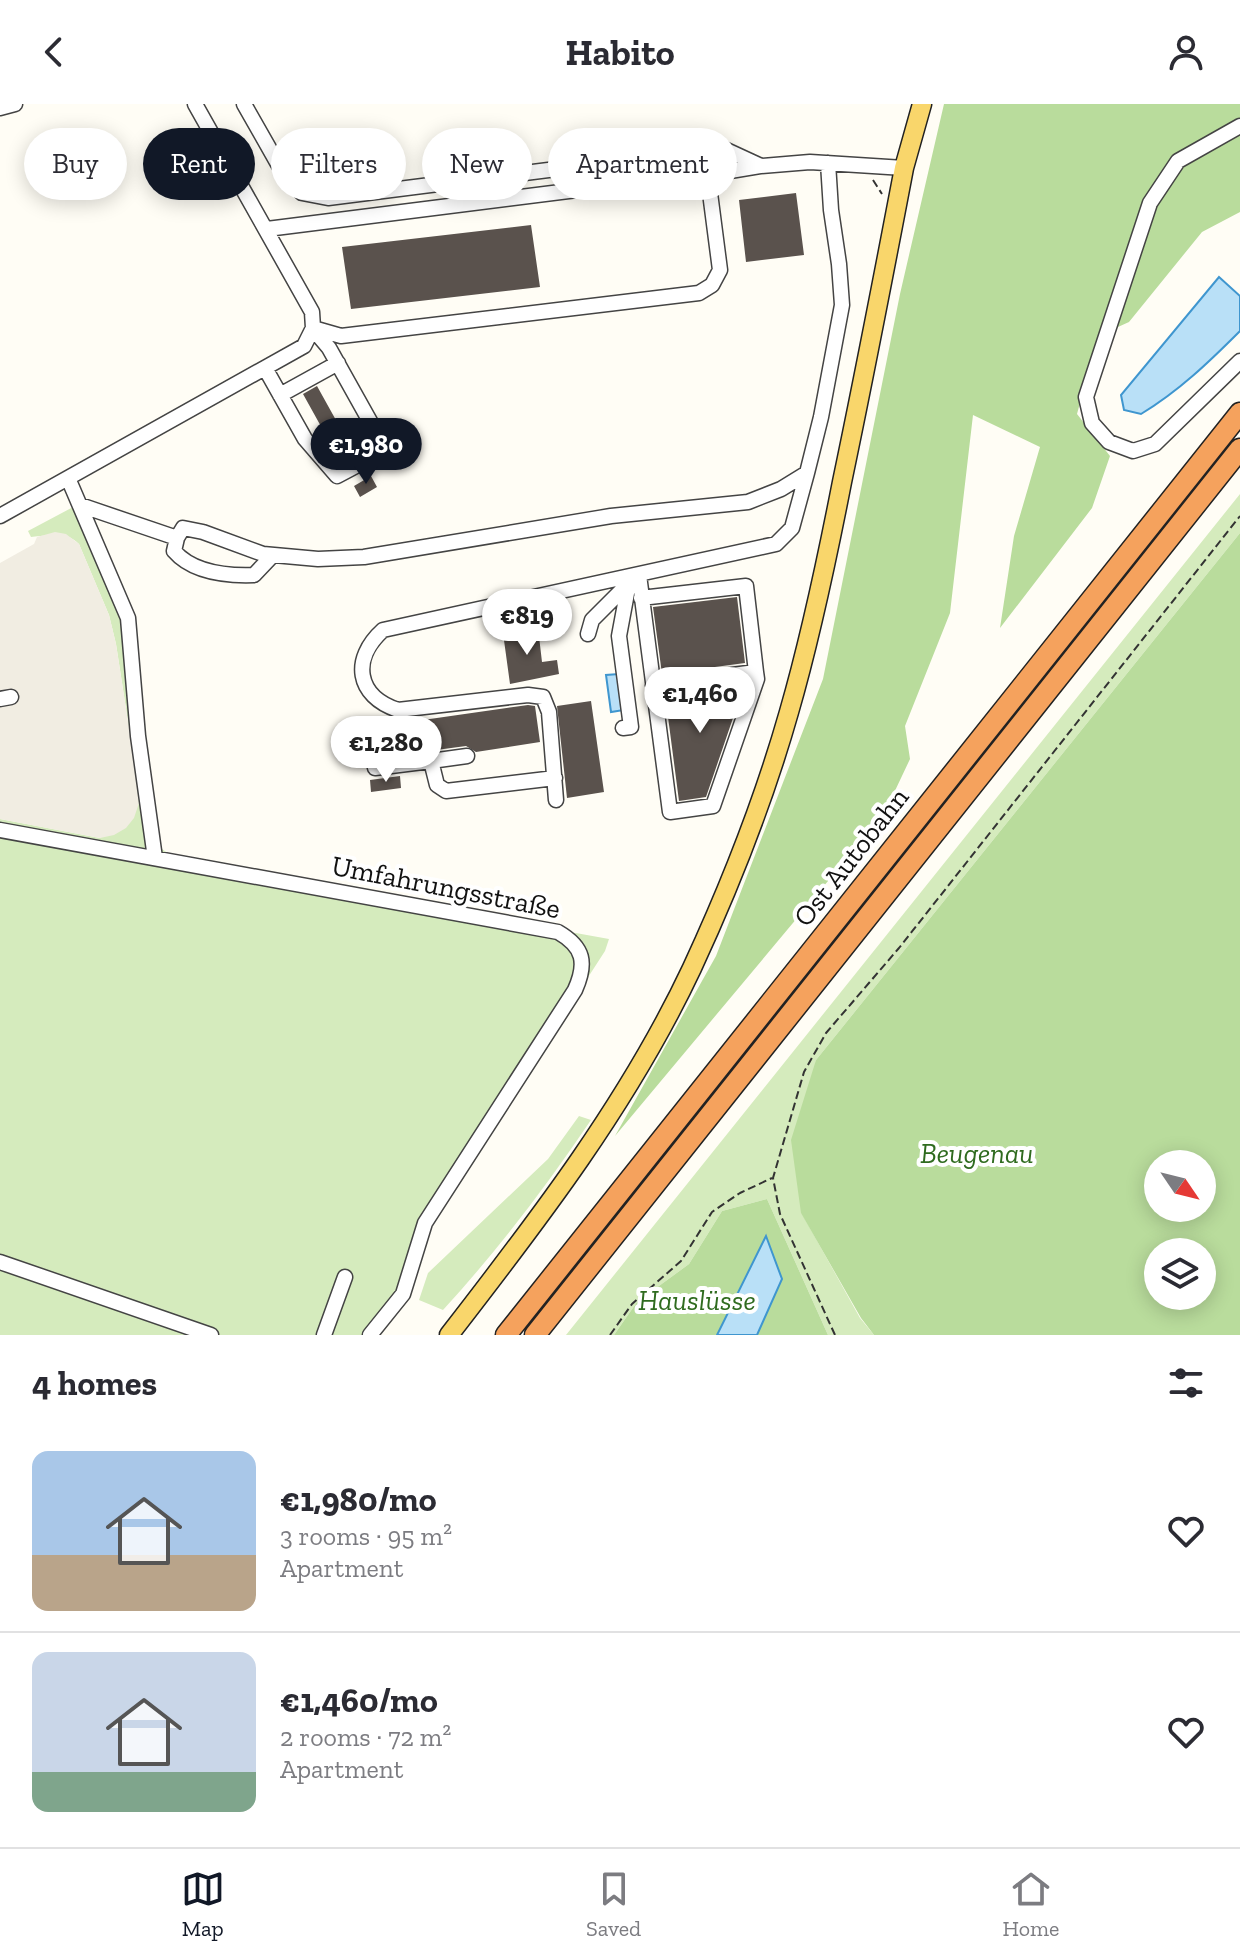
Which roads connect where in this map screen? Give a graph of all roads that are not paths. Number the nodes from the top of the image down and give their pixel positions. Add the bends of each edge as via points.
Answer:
1 (15, 104) edge
2 (195, 104) edge
3 (244, 104) edge
4 (922, 104) edge
5 (0, 108) edge
6 (1240, 126) edge
7 (828, 163) junction
8 (761, 166) junction
9 (904, 168) junction
10 (737, 170) edge
11 (548, 194) edge
12 (711, 200) edge
13 (267, 229) junction
14 (313, 328) junction
15 (1240, 361) edge
16 (338, 363) junction
17 (265, 368) junction
18 (280, 395) junction
19 (1240, 413) edge
20 (1240, 449) edge
21 (807, 473) junction
22 (68, 478) junction
23 (80, 505) junction
24 (0, 516) edge
25 (177, 538) junction
26 (273, 555) junction
27 (632, 578) junction
28 (641, 598) junction
29 (588, 634) dead end
30 (756, 672) junction
31 (653, 685) junction
32 (623, 728) dead end
33 (467, 756) dead end
34 (431, 761) junction
35 (375, 768) dead end
36 (555, 778) junction
37 (556, 800) dead end
38 (0, 830) edge
39 (155, 858) junction
40 (0, 1262) edge
41 (345, 1277) dead end
42 (211, 1335) edge
43 (324, 1335) edge
44 (370, 1335) edge
45 (449, 1335) edge
46 (506, 1335) edge
47 (535, 1335) edge

1 - 5 street
2 - 13 street
3 - 8 street via 286,178 302,193 328,198 722,148
4 - 9 main road
6 - 15 street via 1178,161 1150,203 1086,397 1092,423 1109,442 1133,451 1155,444
7 - 8 street
7 - 9 street
7 - 21 street via 842,305
8 - 10 street
9 - 45 main road via 811,627 771,770 728,884 690,971 610,1114
11 - 13 street
12 - 14 street via 720,270 712,285 699,293 341,336
13 - 14 street via 312,312
14 - 16 street
14 - 17 street via 304,346
16 - 18 street
16 - 18 street via 386,450 337,476 305,439
17 - 18 street
17 - 22 street
19 - 46 highway, Ost Autobahn
20 - 47 highway, Ost Autobahn
21 - 26 street via 748,502 611,516 388,555
21 - 27 street via 792,528 776,544
22 - 23 street
22 - 24 street
23 - 25 street
23 - 39 street via 128,618
25 - 26 street via 183,528
25 - 26 street via 174,551 183,561 230,576 254,575
27 - 28 street
27 - 29 street via 592,620
27 - 32 street via 619,636 631,727
27 - 36 street via 383,630 370,642 363,681 381,704 398,710 543,697
28 - 30 street via 746,586
28 - 31 street
30 - 31 street
30 - 31 street via 713,806 670,812
33 - 34 street
34 - 35 street
34 - 36 street via 437,785 446,791
36 - 37 street
38 - 39 street, Umfahrungsstraße
39 - 44 street, Umfahrungsstraße via 558,932 572,940 582,957 583,974 575,990 425,1223 403,1294
40 - 42 street
41 - 43 street

